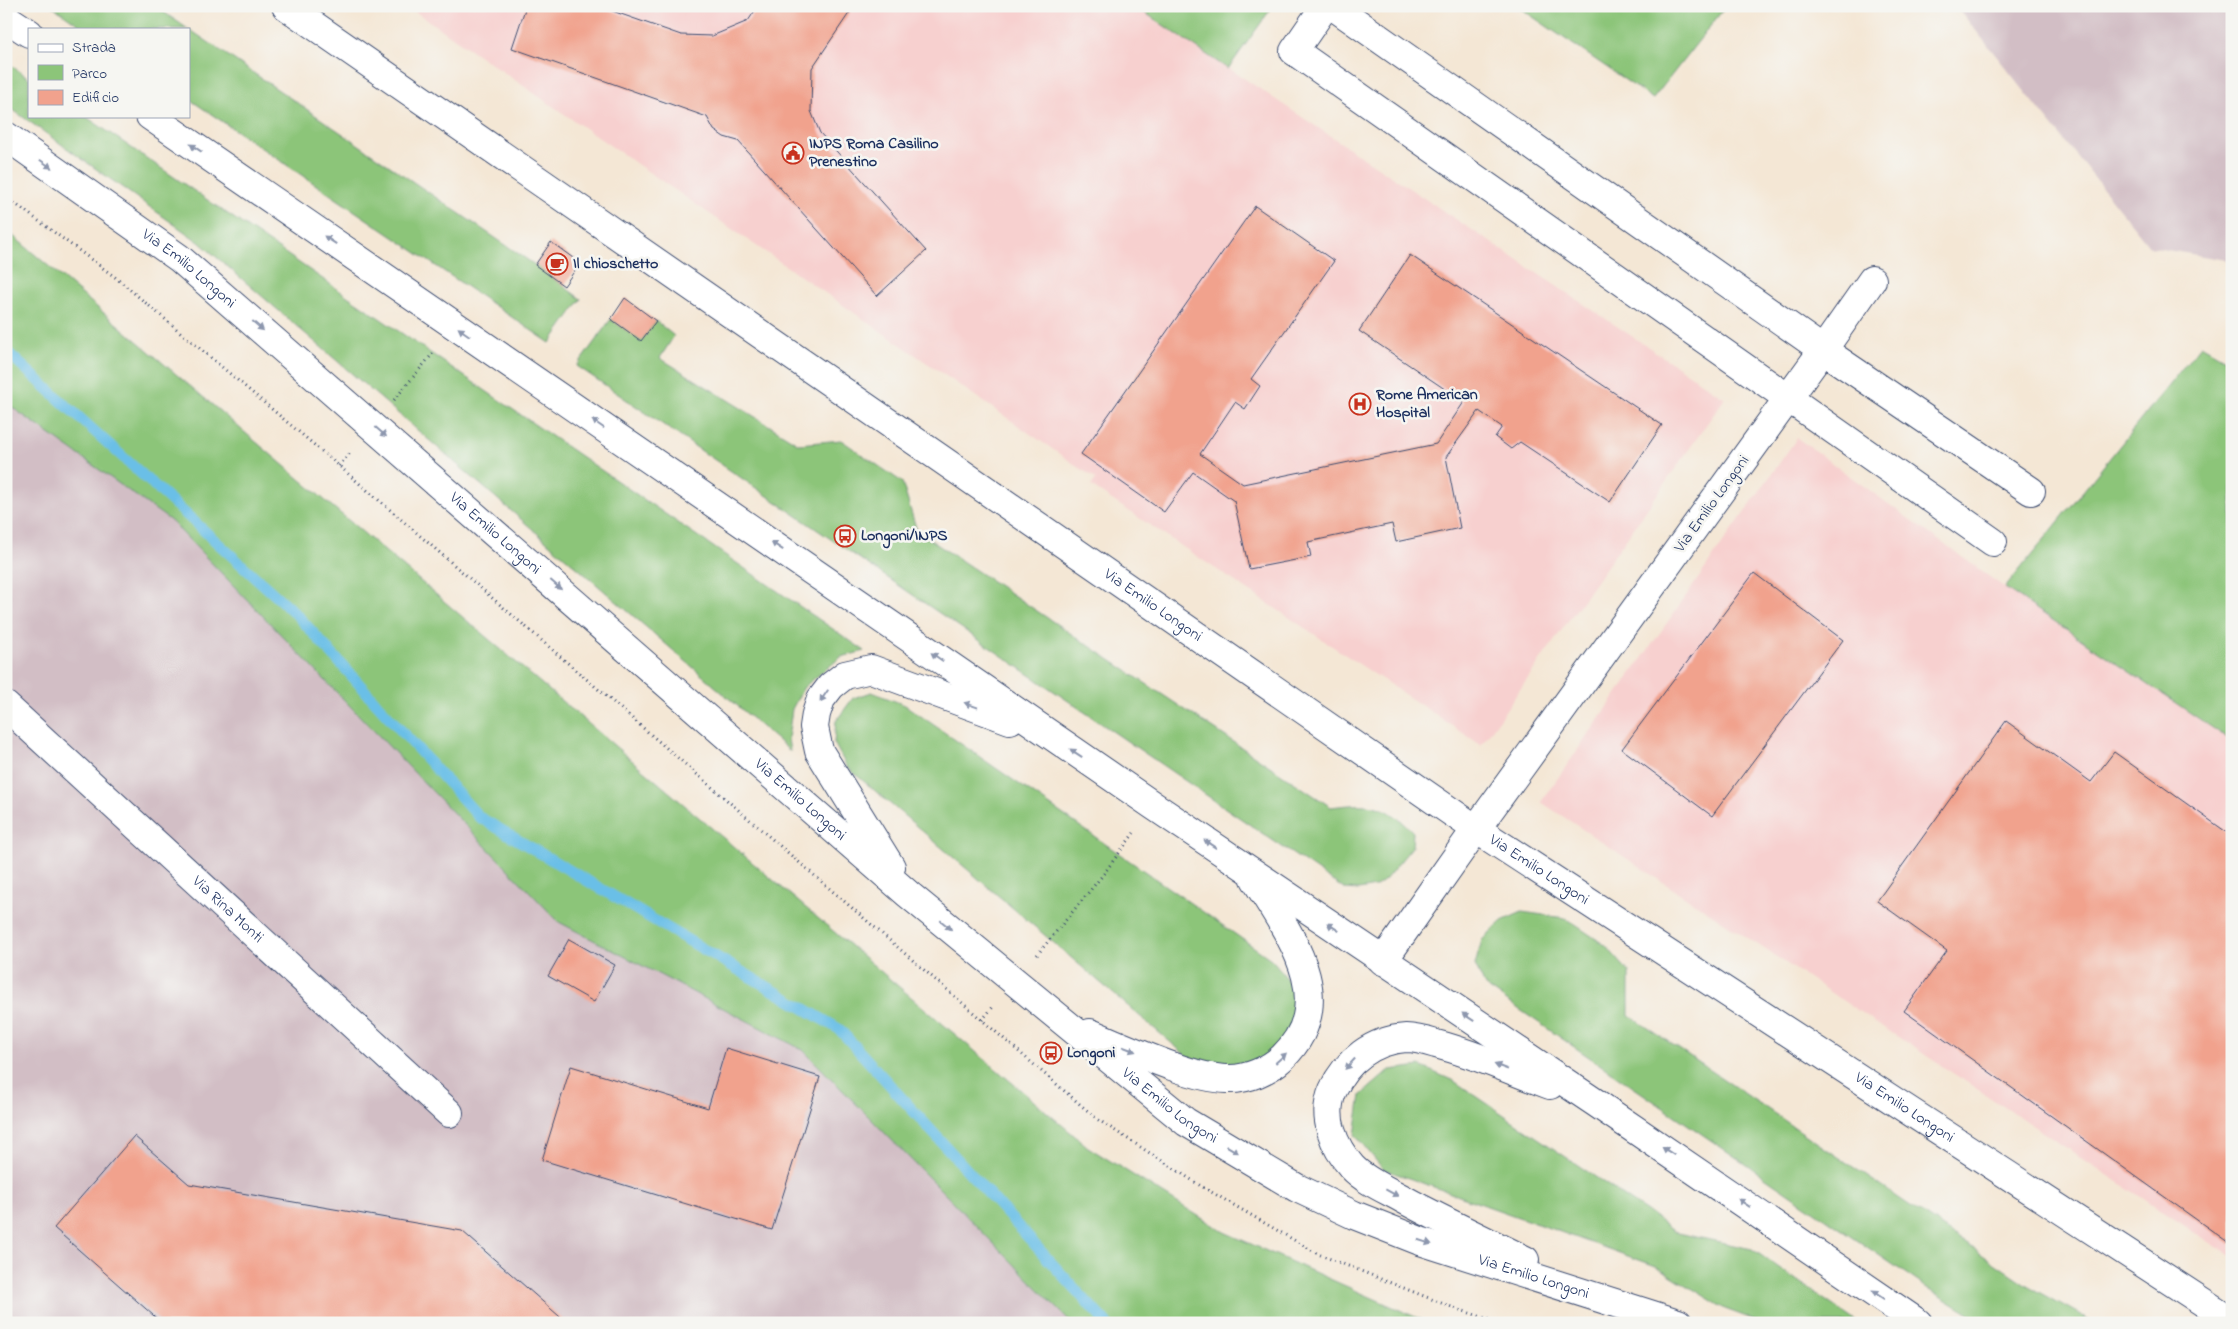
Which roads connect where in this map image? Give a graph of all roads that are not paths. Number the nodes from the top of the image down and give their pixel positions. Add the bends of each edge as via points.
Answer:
1 (286, 6) edge
2 (1325, 6) edge
3 (1333, 6) edge
4 (6, 18) edge
5 (28, 32) edge
6 (153, 118) edge
7 (6, 136) edge
8 (1872, 280) dead end
9 (1823, 350) junction
10 (1789, 398) junction
11 (2031, 491) dead end
12 (1993, 542) dead end
13 (6, 706) edge
14 (1049, 734) junction
15 (1476, 829) junction
16 (1250, 872) junction
17 (908, 894) junction
18 (1383, 961) junction
19 (1068, 1025) junction
20 (1596, 1102) junction
21 (449, 1113) dead end
22 (1612, 1302) junction
23 (2232, 1321) edge
24 (1678, 1323) edge
25 (1918, 1323) edge

1 - 15 street, Via Emilio Longoni
2 - 10 street via 1294,51
3 - 9 street
4 - 5 street
14 -> 6 street
7 -> 17 street, Via Emilio Longoni via 179,258
8 - 9 street, Via Emilio Longoni
9 - 10 street, Via Emilio Longoni
9 - 11 street
10 - 12 street
10 - 15 street, Via Emilio Longoni
13 - 21 street, Via Rina Monti
16 -> 14 street
14 -> 17 street via 871,669 845,675 832,686 821,699 816,714 814,727 819,751
15 - 18 street, Via Emilio Longoni
15 - 23 street, Via Emilio Longoni
18 -> 16 street
19 -> 16 street via 1178,1067 1228,1080 1249,1076 1277,1062 1301,1033 1309,1011 1310,986 1289,934
17 -> 19 street, Via Emilio Longoni
20 -> 18 street
19 -> 22 street, Via Emilio Longoni via 1186,1122 1297,1188 1420,1241
20 -> 22 street via 1452,1048 1406,1038 1369,1049 1346,1068 1331,1095 1329,1116 1333,1138 1342,1154 1354,1168 1384,1189
25 -> 20 street
22 - 24 street, Via Emilio Longoni

